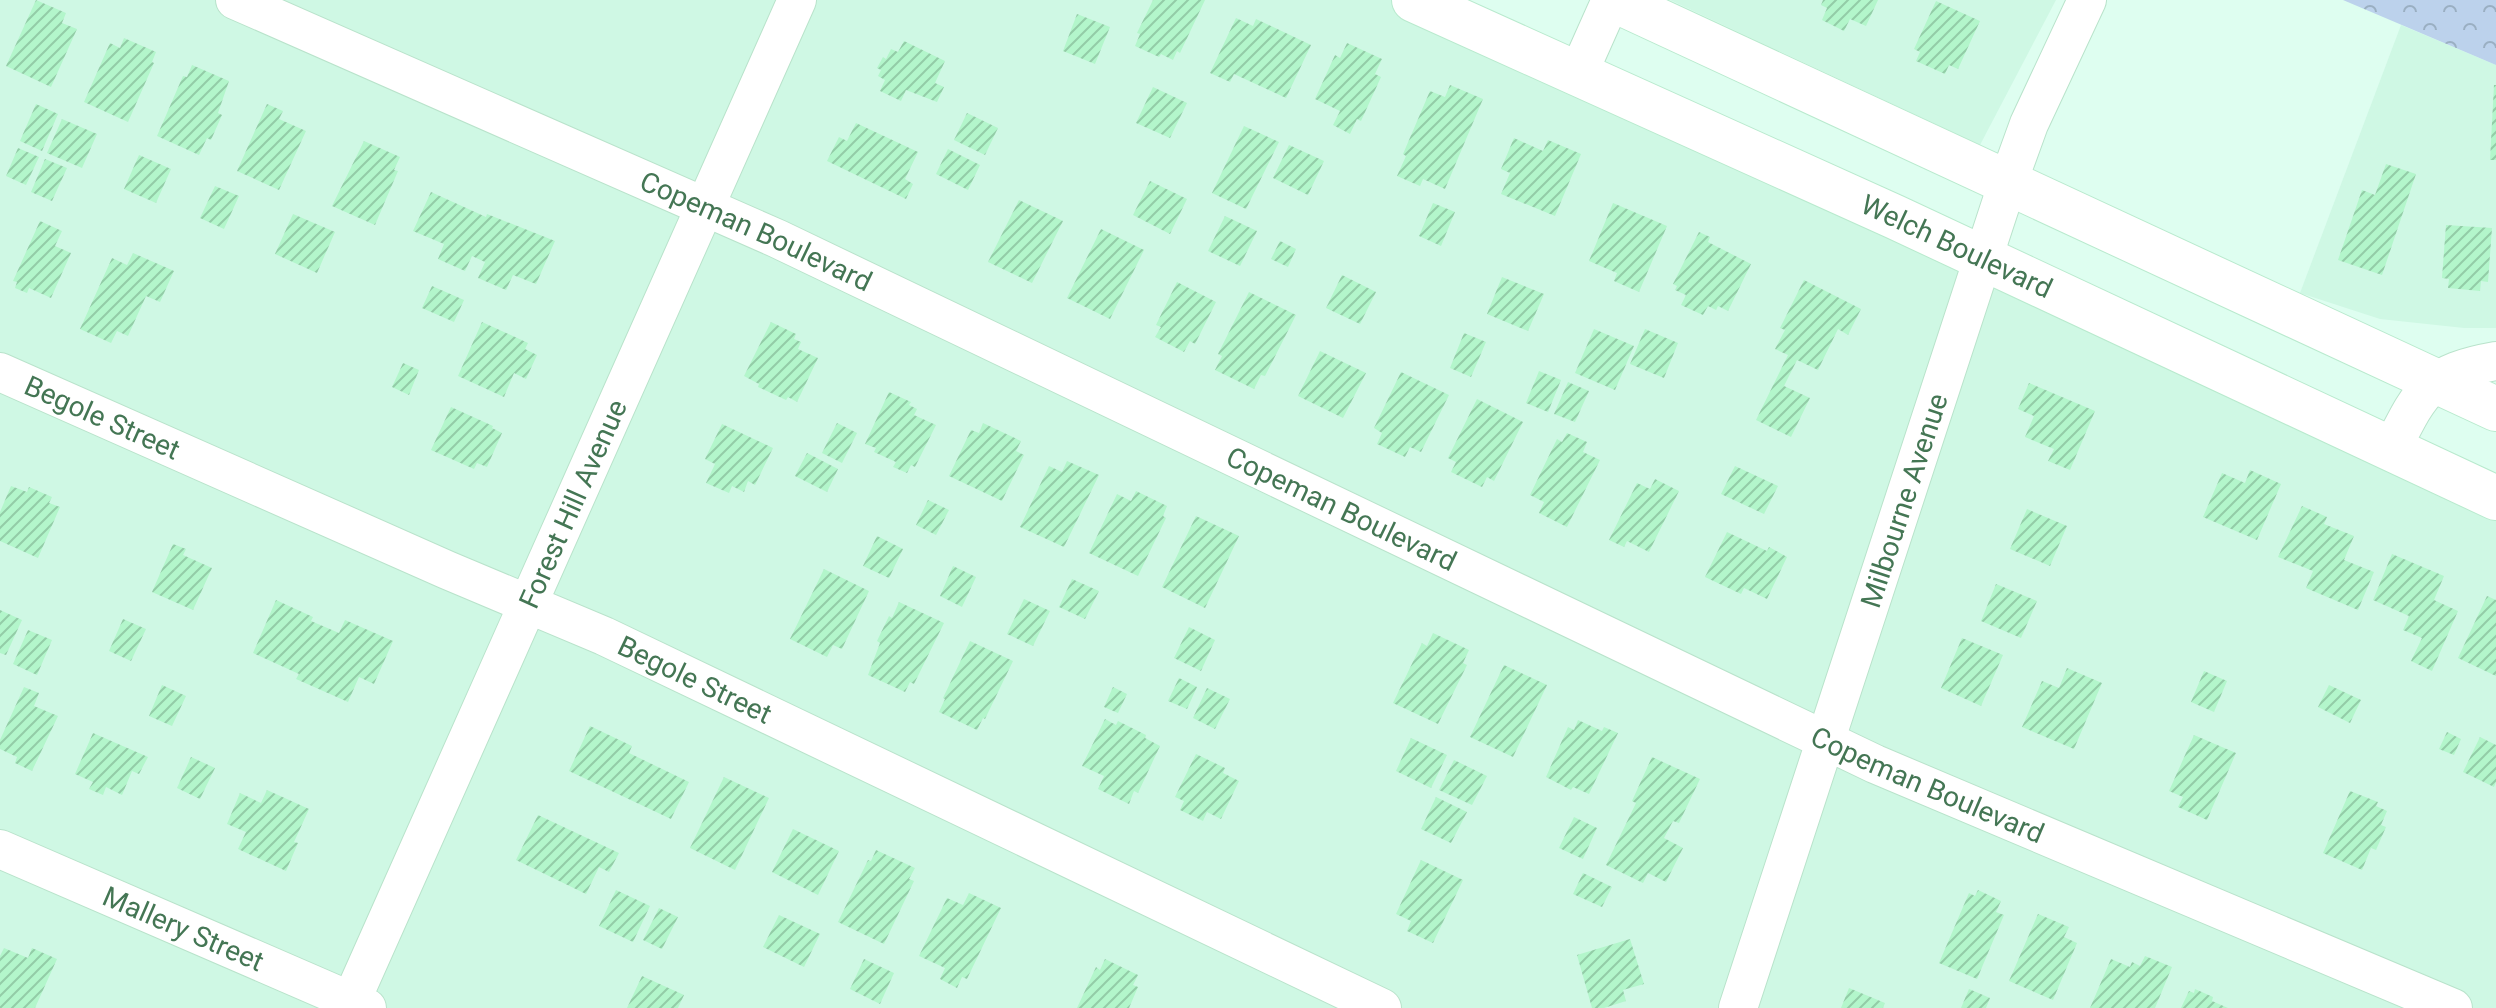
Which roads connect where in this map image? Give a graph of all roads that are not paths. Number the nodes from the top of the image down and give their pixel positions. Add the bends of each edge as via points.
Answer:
1 (235, 0) edge
2 (797, 0) edge
3 (1414, 0) edge
4 (1613, 0) edge
5 (2087, 0) edge
6 (1578, 74) junction
7 (2008, 182) junction
8 (705, 206) junction
9 (1982, 258) junction
10 (2496, 361) edge
11 (0, 372) edge
12 (2435, 381) junction
13 (2496, 409) edge
14 (2392, 448) junction
15 (2496, 498) edge
16 (529, 604) junction
17 (1825, 740) junction
18 (0, 849) edge
19 (355, 1006) edge
20 (1382, 1008) edge
21 (1738, 1008) edge
22 (2453, 1008) edge

1 - 8 street, Copeman Boulevard
2 - 8 street, Forest Hill Avenue
3 - 6 main road, Welch Boulevard
4 - 6 street
4 - 7 main road
5 - 7 street, Milbourne Avenue
6 - 9 main road, Welch Boulevard
7 - 9 street, Milbourne Avenue
7 - 12 main road
8 - 16 street, Forest Hill Avenue
8 - 17 street, Copeman Boulevard
9 - 14 main road, Welch Boulevard
9 - 17 street, Milbourne Avenue
10 - 12 street
11 - 16 street, Begole Street
12 - 13 main road
12 - 14 street via 2419,397
14 - 15 main road, Welch Boulevard
16 - 19 street, Forest Hill Avenue
16 - 20 street, Begole Street
17 - 21 street, Milbourne Avenue
17 - 22 street, Copeman Boulevard
18 - 19 street, Mallery Street

